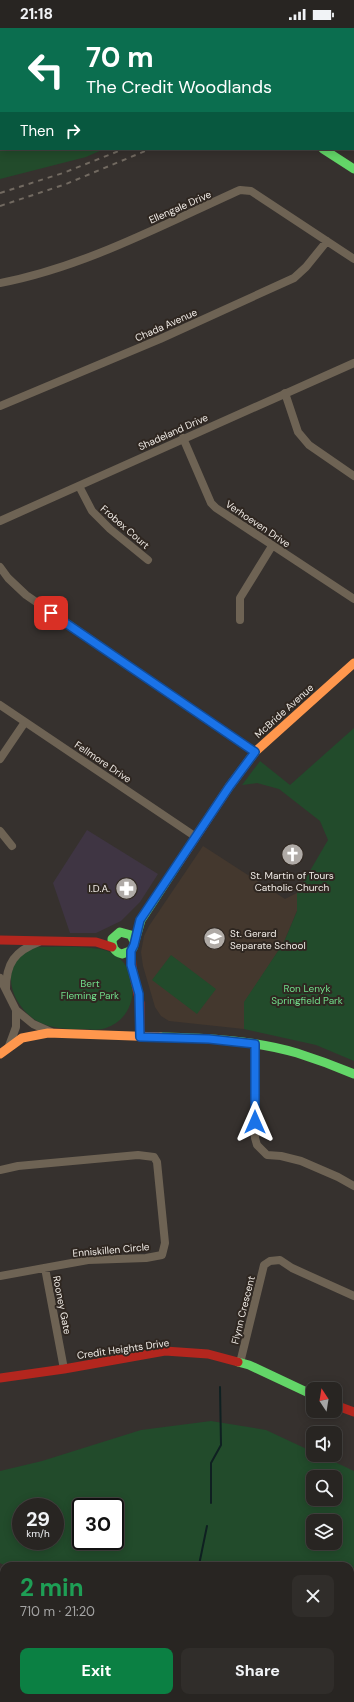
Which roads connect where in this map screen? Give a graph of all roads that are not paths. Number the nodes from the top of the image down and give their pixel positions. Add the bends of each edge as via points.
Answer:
1 (325, 150) edge
2 (354, 169) edge
3 (327, 241) junction
4 (354, 259) edge
5 (0, 283) edge
6 (354, 363) edge
7 (285, 393) junction
8 (0, 406) edge
9 (183, 438) junction
10 (354, 476) edge
11 (79, 486) junction
12 (0, 520) edge
13 (272, 546) junction
14 (148, 560) dead end
15 (0, 567) edge
16 (354, 599) edge
17 (240, 620) dead end
18 (354, 663) edge
19 (0, 705) edge
20 (25, 722) junction
21 (255, 752) junction
22 (0, 758) edge
23 (0, 831) edge
24 (196, 836) junction
25 (12, 846) dead end
26 (140, 920) junction
27 (124, 932) junction
28 (114, 936) junction
29 (0, 940) edge
30 (44, 941) junction
31 (134, 941) junction
32 (96, 942) junction
33 (112, 947) junction
34 (131, 951) junction
35 (120, 954) junction
36 (131, 965) junction
37 (0, 978) edge
38 (6, 991) junction
39 (16, 1010) junction
40 (53, 1033) junction
41 (140, 1037) junction
42 (255, 1044) junction
43 (4, 1051) edge
44 (354, 1074) edge
45 (0, 1170) edge
46 (354, 1186) edge
47 (45, 1268) junction
48 (0, 1276) edge
49 (354, 1296) edge
50 (240, 1363) junction
51 (64, 1369) junction
52 (0, 1378) edge
53 (306, 1392) edge
54 (342, 1408) edge
55 (354, 1412) edge

1 - 2 street
3 - 4 street, Ellengale Drive
3 - 5 street, Ellengale Drive via 251,192 240,190 118,246 31,277
3 - 8 street, Chada Avenue via 294,278 160,339
6 - 7 street, Shadeland Drive
7 - 9 street, Shadeland Drive
7 - 10 street via 298,432 309,445
9 - 11 street, Shadeland Drive
9 - 13 street, Verhoeven Drive via 216,508
11 - 12 street, Shadeland Drive
11 - 14 street, Frobex Court via 92,511
13 - 16 street, Verhoeven Drive
13 - 17 street via 240,598
15 - 21 street via 26,596
18 - 21 street, McBride Avenue
19 - 20 street, Fellmore Drive
20 - 22 street
20 - 24 street, Fellmore Drive
21 - 24 street, McBride Avenue
23 - 25 street
24 - 26 street, McBride Avenue
26 - 27 street, McBride Avenue
26 - 31 street, McBride Avenue
27 - 28 street
27 - 31 street via 131,935
28 - 32 street
28 - 33 street
29 - 30 street
30 - 32 street
30 - 38 street via 25,949 13,959 8,968
31 - 34 street
32 - 33 street
33 - 35 street
34 - 35 street
34 - 36 street
35 - 36 street
36 - 41 street via 139,994
37 - 38 street
38 - 39 street
39 - 40 street via 33,1024
39 - 43 street via 16,1028
40 - 41 street
40 - 43 street via 24,1037
41 - 42 street via 203,1038
42 - 44 street via 314,1058
42 - 46 street via 257,1145 267,1155 301,1161
45 - 47 street, Enniskillen Circle via 18,1166 138,1155 154,1157 157,1162 165,1243 162,1255 88,1260
47 - 48 street, Enniskillen Circle
47 - 51 street, Rooney Gate
49 - 50 street, Flynn Crescent via 280,1260 270,1261 264,1265
50 - 51 street, Credit Heights Drive via 208,1354 165,1351
50 - 53 street, Credit Heights Drive
51 - 52 street, Credit Heights Drive
54 - 55 street

